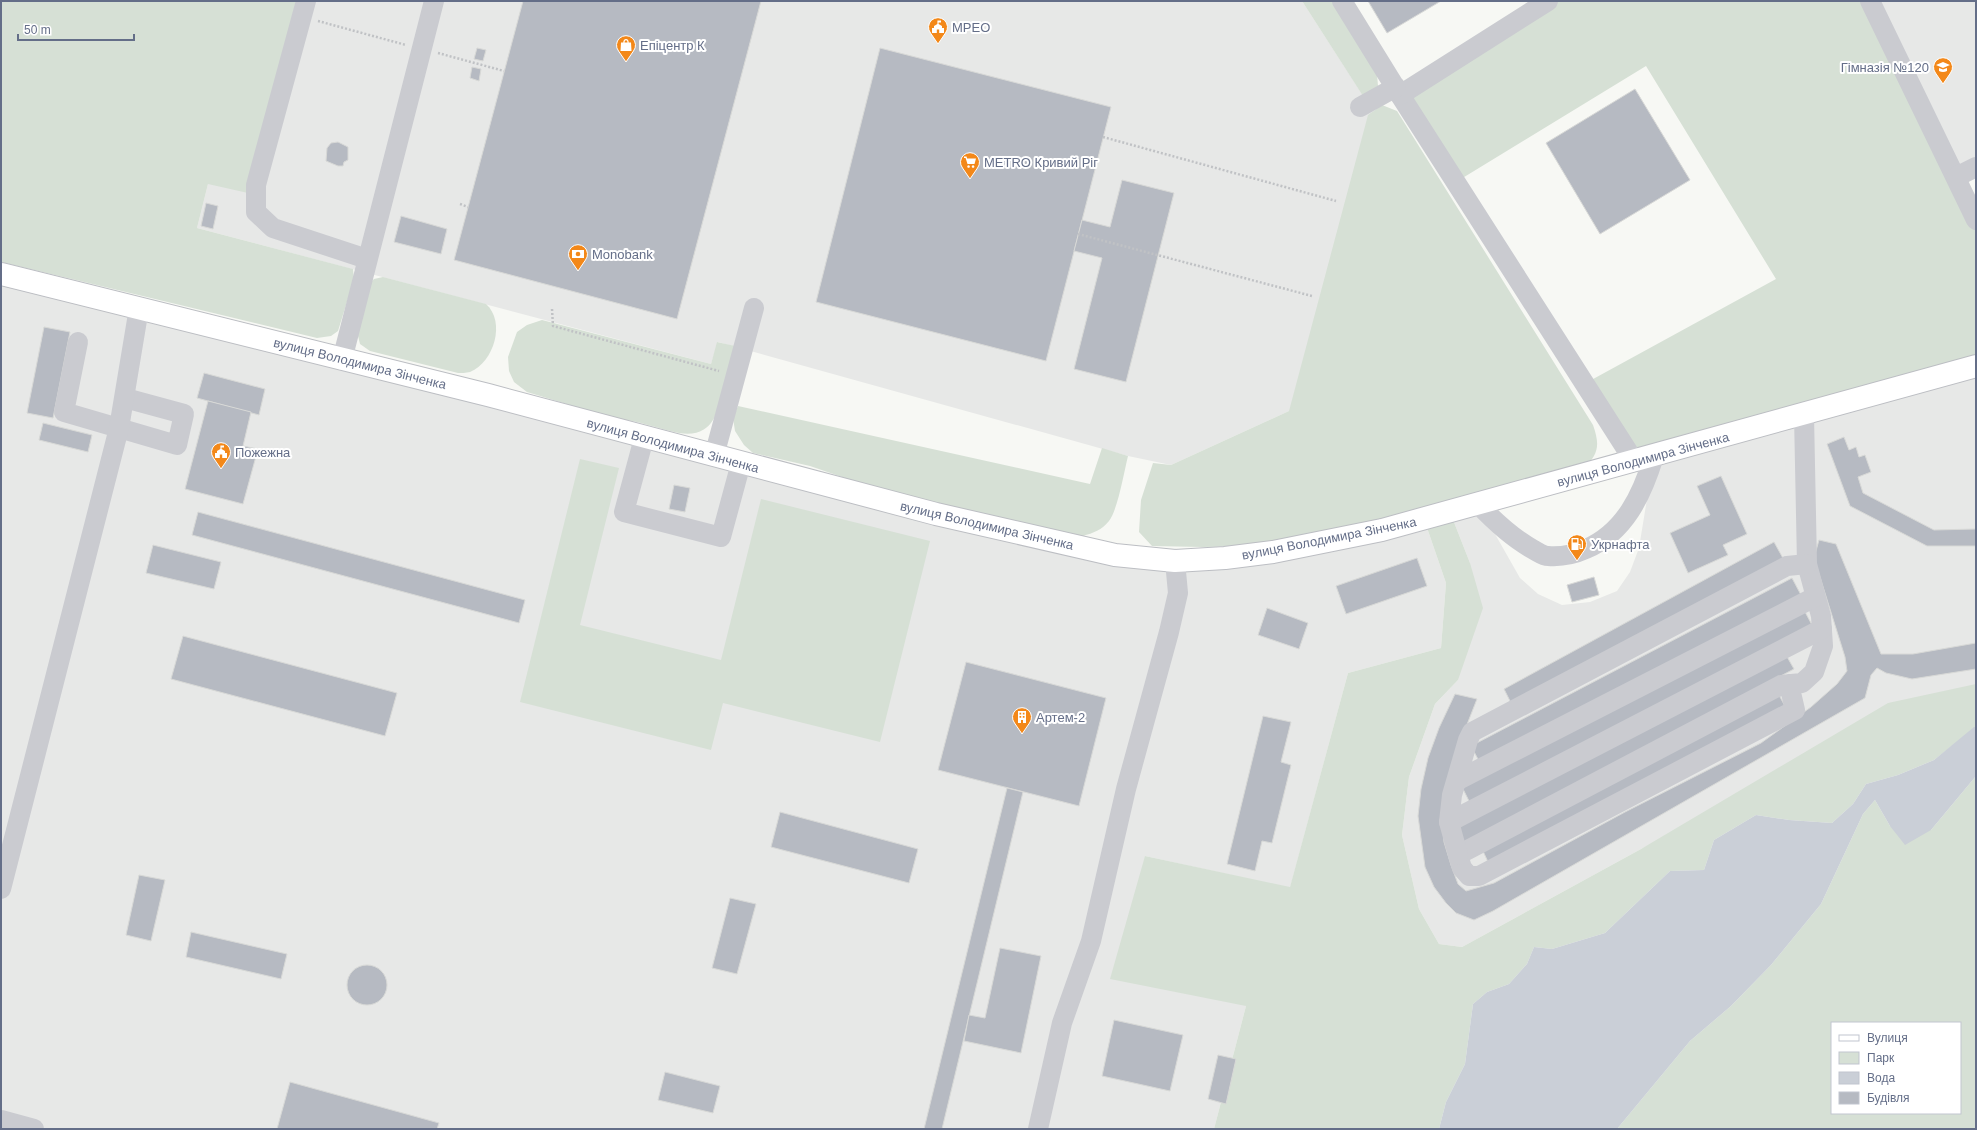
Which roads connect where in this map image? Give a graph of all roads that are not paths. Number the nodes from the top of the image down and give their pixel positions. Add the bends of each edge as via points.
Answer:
1 (306, 1) edge
2 (434, 1) edge
3 (1342, 1) edge
4 (1548, 1) edge
5 (1870, 1) edge
6 (1398, 92) junction
7 (1360, 107) dead end
8 (1976, 167) edge
9 (1956, 177) junction
10 (1976, 220) edge
11 (367, 259) junction
12 (1, 274) edge
13 (139, 308) junction
14 (754, 308) dead end
15 (78, 342) dead end
16 (342, 360) junction
17 (1976, 366) edge
18 (125, 398) junction
19 (1804, 415) junction
20 (119, 428) junction
21 (644, 438) junction
22 (714, 456) junction
23 (1644, 459) junction
24 (741, 463) junction
25 (1478, 504) junction
26 (1175, 561) junction
27 (1807, 564) junction
28 (1815, 597) junction
29 (1822, 629) junction
30 (1789, 684) junction
31 (1458, 780) junction
32 (1449, 822) junction
33 (1458, 855) junction
34 (1, 889) edge
35 (1, 1120) edge
36 (34, 1129) edge
37 (1038, 1129) edge

1 - 11 street via 256,185 256,212 274,228
2 - 11 street
3 - 6 street
4 - 6 street
5 - 9 street
6 - 7 street
6 - 23 street
8 - 9 street
9 - 10 street
11 - 16 street
12 - 13 main road, вулиця Володимира Зінченка
13 - 16 main road, вулиця Володимира Зінченка
13 - 18 street
14 - 22 street
15 - 20 street via 64,412
16 - 21 main road, вулиця Володимира Зінченка via 488,395
17 - 19 main road, вулиця Володимира Зінченка
18 - 20 street
18 - 20 street via 184,414 178,445
19 - 23 main road, вулиця Володимира Зінченка
19 - 27 street
20 - 34 street
21 - 22 main road, вулиця Володимира Зінченка
21 - 24 street via 624,512 721,537
22 - 24 main road, вулиця Володимира Зінченка
23 - 25 main road, вулиця Володимира Зінченка
23 - 25 street via 1645,485 1619,527 1599,543 1574,554 1547,556 1504,529
24 - 26 main road, вулиця Володимира Зінченка via 936,514 1115,555
25 - 26 main road, вулиця Володимира Зінченка via 1382,530 1273,552
26 - 37 street via 1178,593 1169,632 1126,789 1091,941 1062,1023
27 - 28 street
27 - 31 street via 1787,566 1472,732
28 - 29 street via 1822,616
28 - 31 street
29 - 30 street via 1823,646 1814,672 1802,683
29 - 32 street
30 - 33 street via 1781,685
30 - 33 street via 1794,710 1479,876 1469,876 1462,868
31 - 32 street via 1452,795
32 - 33 street
35 - 36 street

